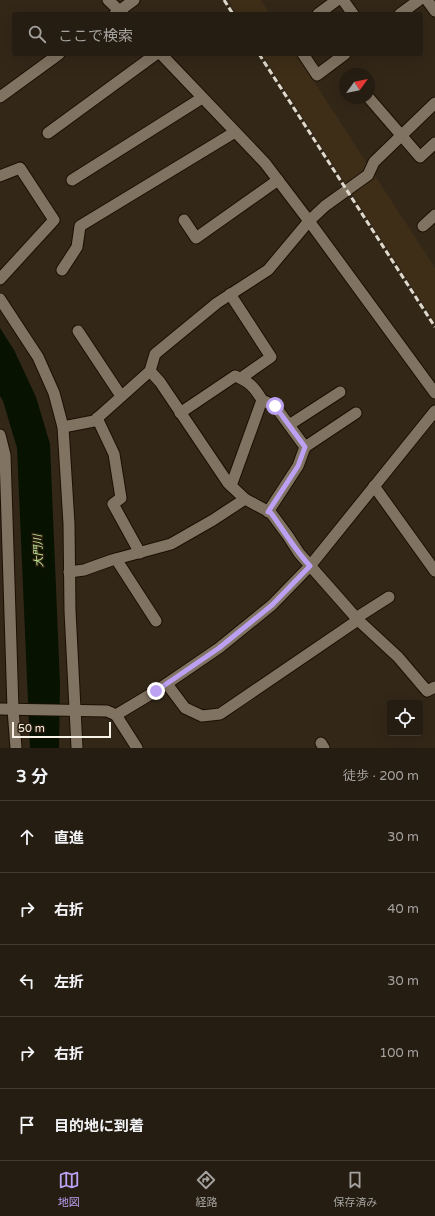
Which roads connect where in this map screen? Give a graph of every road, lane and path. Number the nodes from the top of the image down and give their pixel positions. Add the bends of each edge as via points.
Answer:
1 (108, 0) edge
2 (134, 0) edge
3 (337, 0) edge
4 (342, 0) edge
5 (419, 0) edge
6 (427, 0) edge
7 (435, 11) edge
8 (118, 12) edge
9 (120, 12) edge
10 (321, 12) edge
11 (351, 12) edge
12 (403, 12) edge
13 (57, 56) edge
14 (153, 56) edge
15 (163, 56) edge
16 (305, 56) edge
17 (342, 56) edge
18 (0, 97) edge
19 (202, 98) junction
20 (435, 103) edge
21 (374, 104) edge
22 (235, 132) junction
23 (48, 133) dead end
24 (401, 136) junction
25 (435, 143) edge
26 (0, 176) edge
27 (72, 180) dead end
28 (278, 180) junction
29 (435, 215) edge
30 (184, 220) dead end
31 (309, 221) junction
32 (423, 226) dead end
33 (62, 270) dead end
34 (0, 279) edge
35 (230, 294) junction
36 (0, 299) edge
37 (78, 331) dead end
38 (150, 370) junction
39 (241, 378) junction
40 (340, 392) dead end
41 (435, 393) edge
42 (121, 396) junction
43 (262, 400) junction
44 (435, 411) edge
45 (180, 413) junction
46 (356, 413) dead end
47 (97, 418) junction
48 (289, 426) junction
49 (63, 427) junction
50 (0, 435) edge
51 (305, 447) junction
52 (231, 486) junction
53 (374, 486) junction
54 (244, 499) junction
55 (268, 512) junction
56 (140, 553) junction
57 (116, 559) junction
58 (310, 566) junction
59 (435, 571) edge
60 (69, 572) junction
61 (389, 597) dead end
62 (357, 619) junction
63 (156, 621) dead end
64 (167, 684) junction
65 (435, 687) edge
66 (0, 709) edge
67 (16, 709) junction
68 (72, 710) junction
69 (116, 716) junction
70 (16, 748) edge
71 (77, 748) edge
72 (137, 748) edge

1 - 8 street
2 - 9 street
3 - 10 street
4 - 11 street
5 - 12 street
6 - 7 street
13 - 18 street
14 - 23 street
15 - 19 street
16 - 17 street via 316,75
19 - 22 street
19 - 27 street
20 - 24 street
21 - 24 street
22 - 28 street
22 - 33 street via 80,226 76,247
24 - 25 street via 420,157
24 - 31 street via 374,162 368,175
26 - 34 street via 20,168 54,220
28 - 30 street via 196,238
28 - 31 street
29 - 32 street
31 - 35 street via 268,270
31 - 41 street
35 - 38 street via 155,354
35 - 39 street via 271,357
36 - 49 street via 38,357 54,393
37 - 42 street
38 - 42 street
38 - 45 street
39 - 43 street via 255,388
39 - 45 street via 235,376
40 - 48 street
42 - 47 street
43 - 48 street via 275,406
43 - 52 street
44 - 53 street
45 - 52 street
46 - 51 street
47 - 49 street via 94,421
47 - 56 street via 114,454 122,498 113,504
48 - 51 street
49 - 60 street
50 - 67 street via 5,455
51 - 55 street via 298,466
52 - 54 street
53 - 58 street
53 - 59 street
54 - 55 street
54 - 56 street via 171,544
55 - 58 street
56 - 57 street
57 - 60 street via 84,570
57 - 63 street
58 - 62 street
58 - 64 street via 272,605 219,648
60 - 68 street
61 - 62 street
62 - 64 street via 220,714 202,716 185,708
62 - 65 street via 398,657 428,691
64 - 69 street
66 - 67 street
67 - 68 street
67 - 70 street
68 - 69 street via 107,711
68 - 71 street
69 - 72 street

